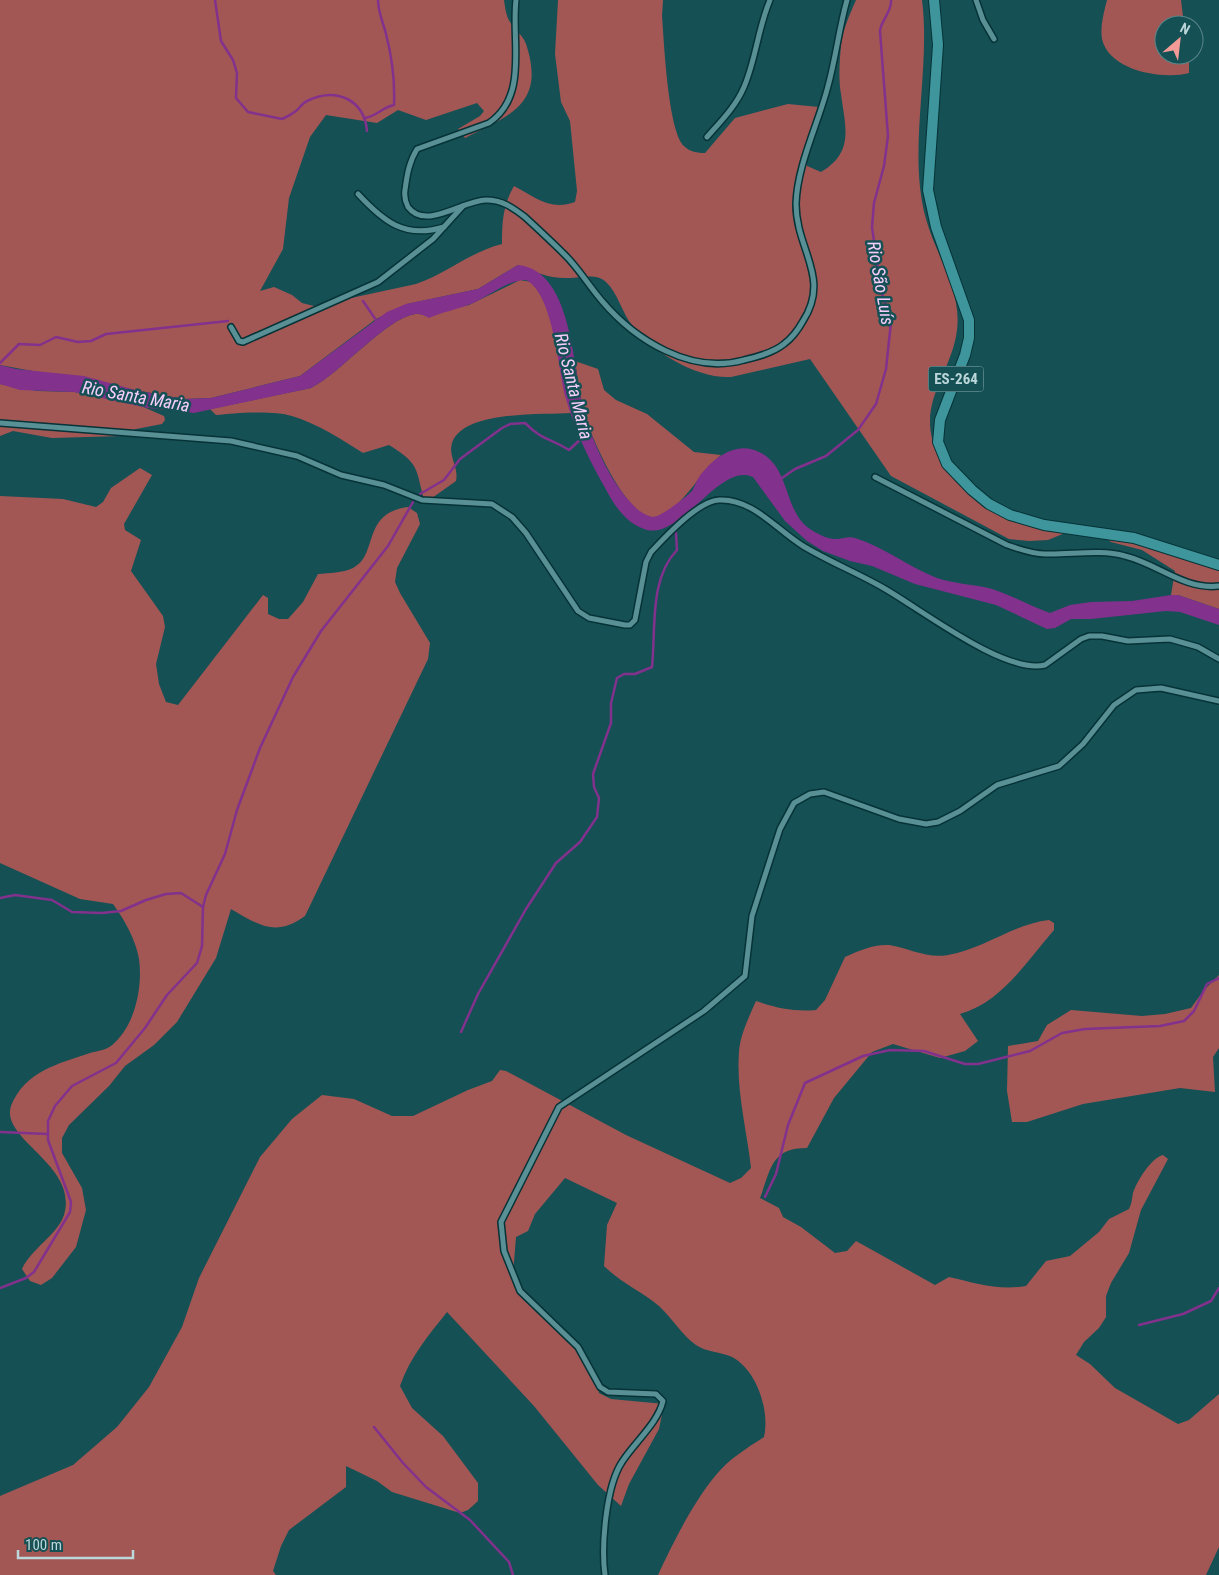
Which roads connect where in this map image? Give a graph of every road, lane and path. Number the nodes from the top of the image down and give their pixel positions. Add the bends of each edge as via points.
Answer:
1 (516, 0) edge
2 (770, 0) edge
3 (847, 0) edge
4 (934, 0) edge
5 (976, 0) edge
6 (994, 39) dead end
7 (707, 137) dead end
8 (358, 194) dead end
9 (464, 205) junction
10 (445, 227) junction
11 (231, 327) dead end
12 (0, 423) edge
13 (875, 477) dead end
14 (1219, 565) edge
15 (1219, 586) edge
16 (1219, 659) edge
17 (1219, 701) edge
18 (605, 1575) edge

1 - 9 street via 515,83 498,117 421,146 408,166 404,195 411,210 422,216 432,216
2 - 7 street via 744,88
3 - 9 street via 828,87 810,137 796,203 800,237 816,282 815,295 796,333 783,345 761,356 729,364 706,364 669,352 634,330 603,302 564,254 514,208 502,202 484,200
4 - 14 main road, ES-264 via 938,45 928,190 936,227 969,320 966,355 939,426 938,442 946,464 972,490 1010,515 1044,525 1134,538
5 - 6 street
8 - 10 street via 381,217 399,227 424,231
9 - 10 street
10 - 11 street via 367,288 243,342 237,339
12 - 16 street via 231,441 297,456 341,475 384,485 422,500 492,504 512,517 526,533 578,611 590,618 625,625 635,620 646,562 651,552 706,503 728,500 761,515 803,546 900,598 972,644 1008,659 1045,665 1082,639 1102,636 1128,641 1178,640
13 - 15 street via 1026,552 1122,555 1198,586
17 - 18 street via 1161,688 1136,690 1114,705 1083,744 1058,766 998,785 938,822 926,824 899,819 824,792 801,798 788,812 760,890 748,934 745,976 704,1011 560,1108 501,1222 508,1263 524,1296 583,1354 600,1387 608,1392 656,1394 663,1401 616,1473 603,1537

